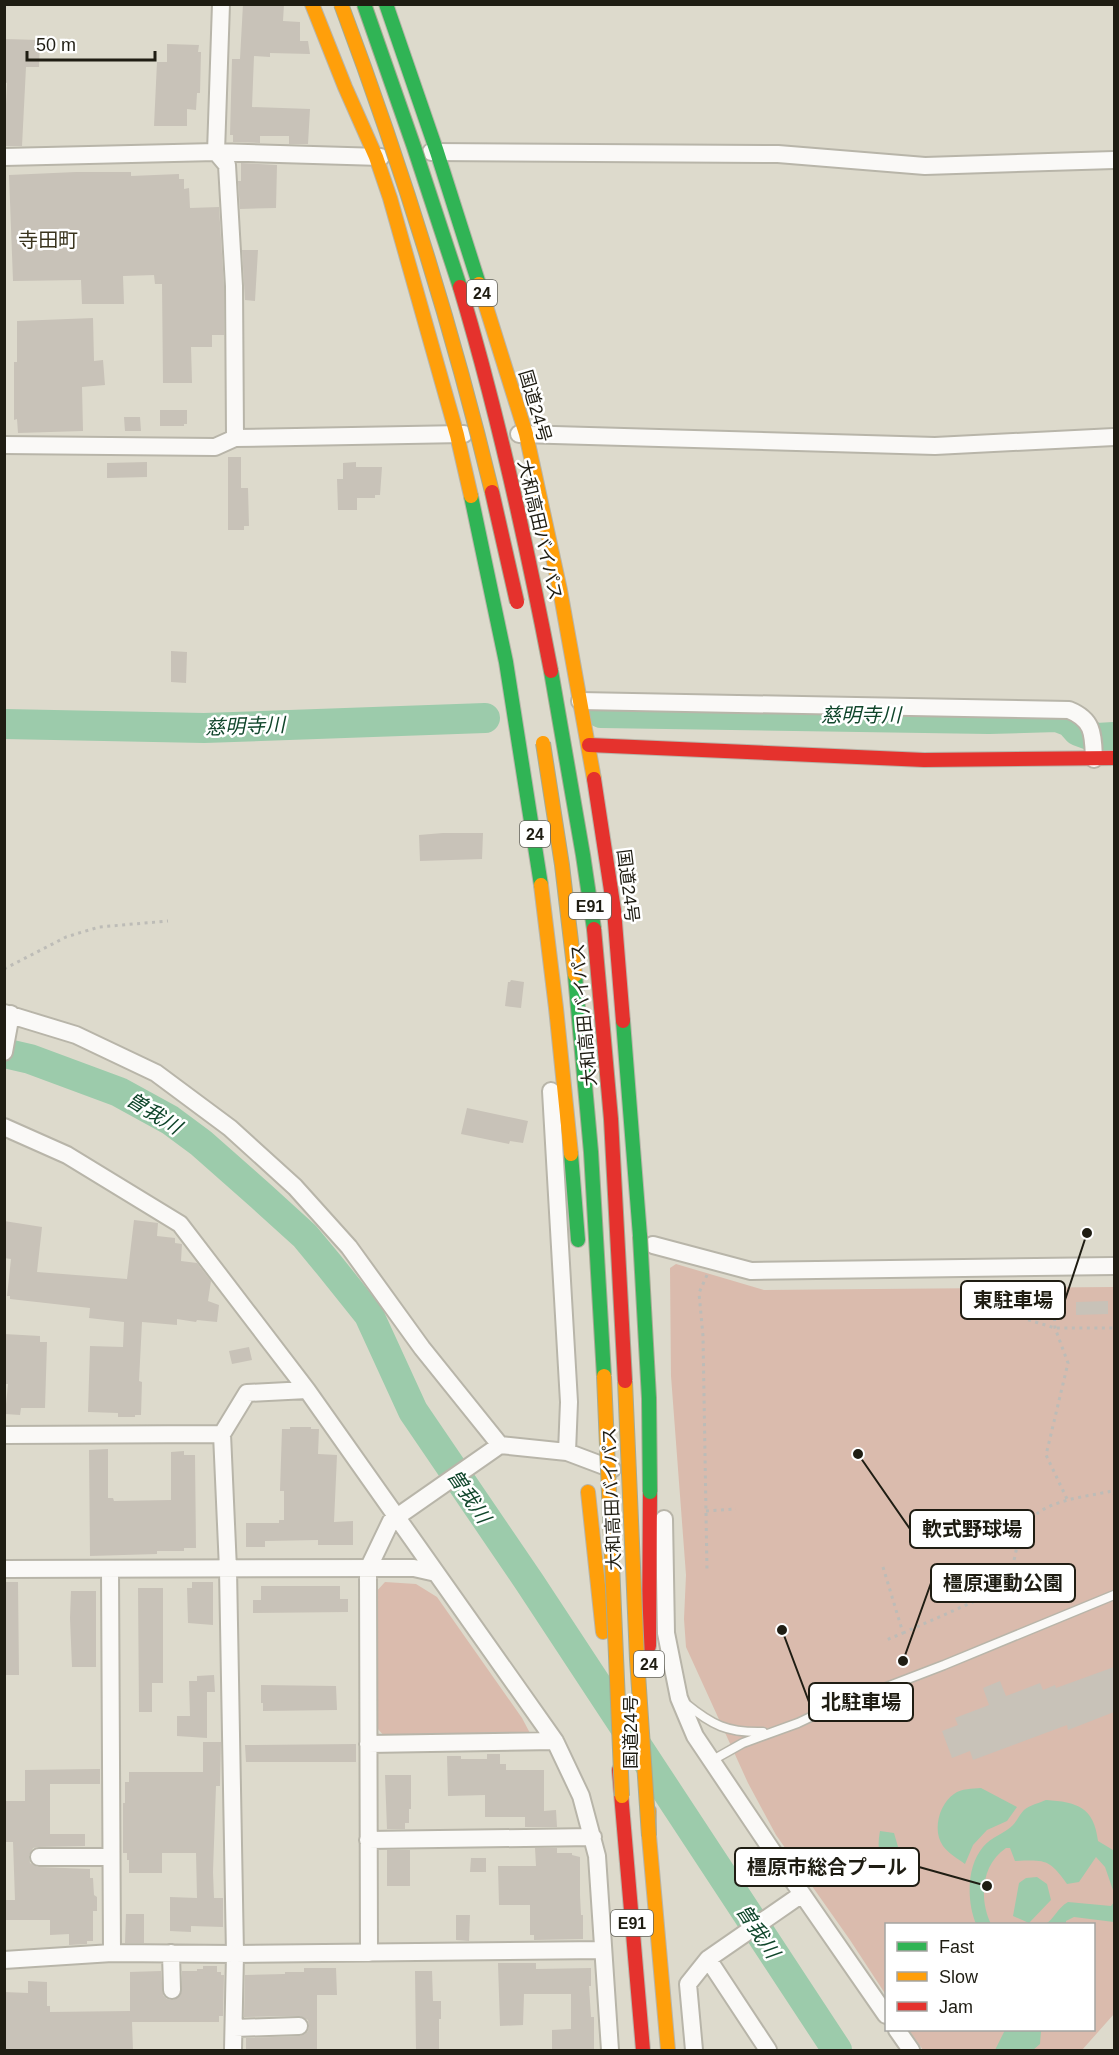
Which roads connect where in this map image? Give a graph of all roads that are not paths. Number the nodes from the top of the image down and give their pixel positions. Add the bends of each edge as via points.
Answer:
1 (221, 4) edge
2 (312, 4) edge
3 (341, 4) edge
4 (364, 4) edge
5 (386, 4) edge
6 (216, 152) junction
7 (437, 152) junction
8 (4, 157) edge
9 (376, 158) junction
10 (1114, 160) edge
11 (457, 434) junction
12 (526, 434) junction
13 (1114, 437) edge
14 (235, 438) junction
15 (4, 445) edge
16 (520, 618) dead end
17 (580, 701) junction
18 (541, 731) dead end
19 (1093, 743) junction
20 (589, 745) junction
21 (1114, 758) edge
22 (546, 905) junction
23 (614, 910) joint
24 (8, 1013) edge
25 (4, 1052) edge
26 (4, 1127) edge
27 (647, 1241) junction
28 (578, 1246) dead end
29 (1114, 1266) edge
30 (307, 1390) junction
31 (222, 1434) junction
32 (4, 1435) edge
33 (586, 1446) dead end
34 (497, 1447) junction
35 (567, 1452) junction
36 (664, 1487) junction
37 (402, 1513) junction
38 (4, 1569) edge
39 (110, 1569) junction
40 (228, 1569) junction
41 (368, 1569) junction
42 (436, 1573) junction
43 (1114, 1595) edge
44 (679, 1698) junction
45 (772, 1732) junction
46 (555, 1741) junction
47 (368, 1744) junction
48 (711, 1762) junction
49 (622, 1796) junction
50 (649, 1836) junction
51 (593, 1837) junction
52 (368, 1840) junction
53 (39, 1857) dead end
54 (111, 1857) junction
55 (799, 1896) junction
56 (603, 1950) junction
57 (112, 1953) junction
58 (171, 1953) junction
59 (369, 1953) junction
60 (235, 1954) junction
61 (710, 1957) junction
62 (4, 1960) edge
63 (172, 1990) dead end
64 (885, 2014) edge
65 (299, 2026) dead end
66 (234, 2028) junction
67 (898, 2031) edge
68 (234, 2050) edge
69 (610, 2050) edge
70 (643, 2050) edge
71 (668, 2050) edge
72 (694, 2050) edge
73 (768, 2050) edge
74 (911, 2050) edge

1 - 6 street
2 - 9 main road, 24
3 - 16 main road, 大和高田バイパス, bridge via 431,263 471,404
4 - 50 main road, 大和高田バイパス / E91, bridge via 448,247 488,387 549,656 591,914 608,1075 617,1217
5 - 7 main road, 国道24号 / 24
6 - 8 street
6 - 9 street
6 - 14 street via 227,165 234,286
7 - 9 street
7 - 10 street via 778,154 925,166
7 - 12 main road, 国道24号 / 24
9 - 11 main road, 24
11 - 12 street
11 - 14 street
11 - 22 main road, 24 via 496,611
12 - 13 street via 935,446
12 - 17 main road, 国道24号 / 24
14 - 15 street via 215,447
17 - 19 street via 1061,709 1078,713 1087,721
17 - 20 main road, 国道24号 / 24
18 - 49 main road, 大和高田バイパス / E91, bridge via 571,936 585,1074
19 - 20 main road via 924,760
19 - 21 main road
20 - 23 main road, 国道24号 / 24
22 - 28 main road, 24 via 563,1053
22 - 35 street via 548,1055 569,1402
23 - 27 street via 630,979 638,1049
24 - 25 street
24 - 34 street via 76,1035 156,1073 230,1128 295,1187 349,1247
26 - 30 street via 67,1155 180,1224
27 - 29 street via 750,1271
27 - 36 street via 663,1427
27 - 50 main road, 国道24号 / 24, bridge
30 - 31 street via 247,1393
30 - 37 street
31 - 32 street
31 - 40 street
33 - 49 main road, 国道24号 / 24, bridge via 596,1574
34 - 35 street
34 - 37 street
35 - 36 street
36 - 44 street via 666,1634
37 - 41 street via 391,1521
37 - 42 street
38 - 39 street
39 - 40 street
39 - 54 street
40 - 41 street
40 - 60 street
41 - 42 street via 414,1568
41 - 47 street
42 - 46 street
43 - 45 lane
44 - 45 lane via 709,1722 740,1733
44 - 48 street
45 - 48 lane via 742,1743
46 - 47 street
46 - 51 street via 581,1796
47 - 52 street
48 - 55 street
49 - 70 main road, 大和高田バイパス / E91
50 - 71 main road, 大和高田バイパス / E91
51 - 52 street
51 - 56 street
52 - 59 street
53 - 54 street
54 - 57 street
55 - 61 street
55 - 64 street
56 - 59 street
56 - 69 street
57 - 58 street
57 - 62 street
58 - 60 street
58 - 63 street
59 - 60 street
60 - 66 street
61 - 72 street via 688,1984
61 - 73 street
65 - 66 street
66 - 68 street
67 - 74 street

